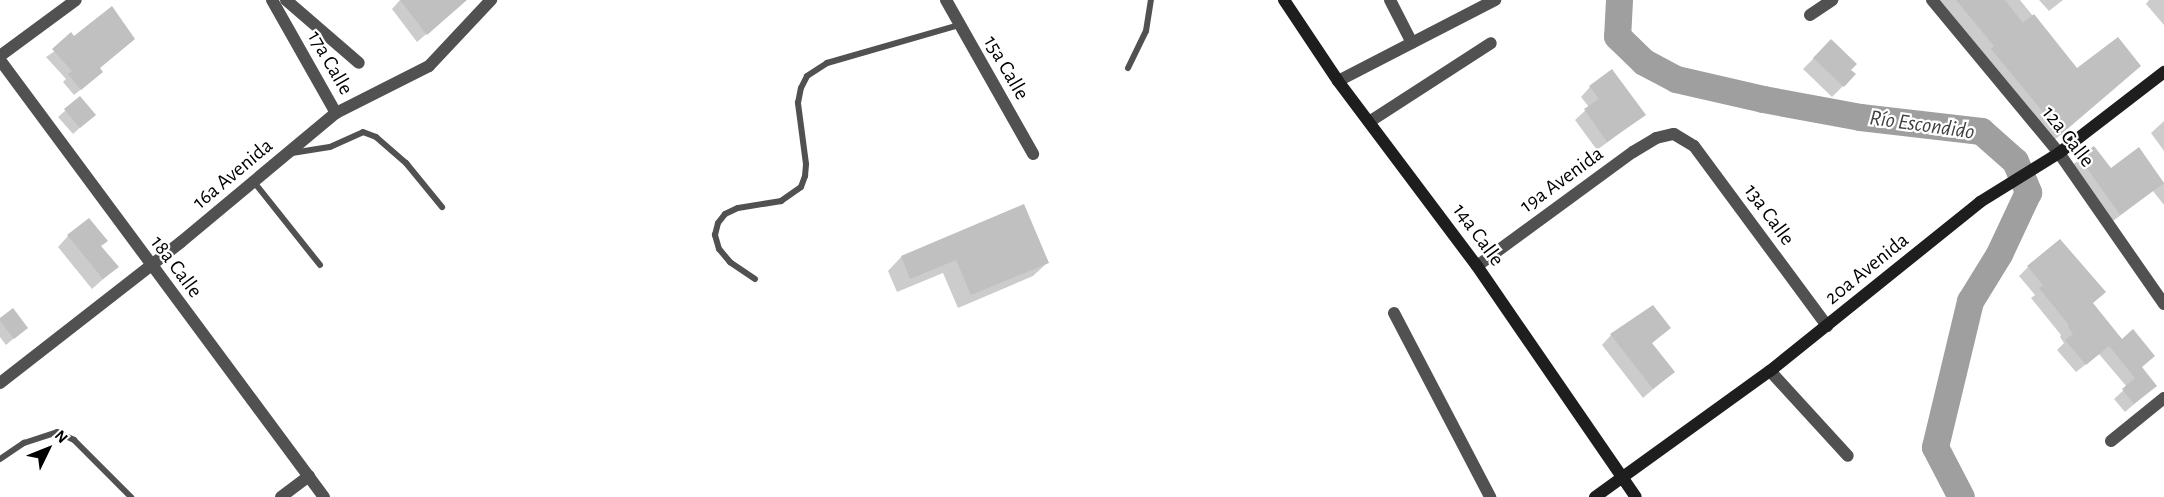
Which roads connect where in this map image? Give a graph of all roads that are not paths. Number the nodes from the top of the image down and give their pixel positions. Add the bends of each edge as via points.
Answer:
1 (76, 0) edge
2 (272, 0) edge
3 (286, 0) edge
4 (491, 0) edge
5 (946, 0) edge
6 (1151, 0) edge
7 (1284, 0) edge
8 (1390, 0) edge
9 (1495, 0) edge
10 (1832, 0) edge
11 (1932, 0) edge
12 (1810, 15) dead end
13 (959, 25) junction
14 (1412, 43) junction
15 (1491, 43) dead end
16 (0, 58) edge
17 (358, 63) dead end
18 (1128, 68) dead end
19 (2164, 72) edge
20 (1338, 81) junction
21 (336, 113) junction
22 (1369, 122) junction
23 (1674, 134) joint
24 (2059, 153) junction
25 (288, 154) junction
26 (1033, 154) dead end
27 (254, 182) junction
28 (442, 207) dead end
29 (320, 265) dead end
30 (151, 266) junction
31 (1476, 266) junction
32 (755, 279) dead end
33 (2164, 304) edge
34 (1394, 313) dead end
35 (1827, 326) junction
36 (1770, 371) junction
37 (0, 383) edge
38 (2164, 398) edge
39 (2111, 441) dead end
40 (1848, 456) dead end
41 (0, 459) edge
42 (309, 476) junction
43 (1621, 477) junction
44 (131, 497) edge
45 (281, 497) edge
46 (324, 497) edge
47 (1490, 497) edge
48 (1595, 497) edge
49 (1635, 497) edge

1 - 16 street
2 - 21 street, 17a Calle
3 - 17 street, 17a Calle
4 - 21 street, 16a Avenida via 429,66
5 - 13 street, 15a Calle
6 - 18 lane via 1146,31
7 - 20 street, 14a Calle
8 - 14 street
9 - 14 street
10 - 12 street
11 - 24 street, 12a Calle
13 - 26 street, 15a Calle
13 - 32 lane via 827,63 807,76 798,103 806,164 801,186 781,201 725,214 714,235 730,262
14 - 20 street
15 - 22 street
16 - 30 street, 18a Calle
19 - 24 street, 20a Avenida
20 - 22 street, 14a Calle
21 - 25 street, 16a Avenida
22 - 31 street, 14a Calle
23 - 31 street, 19a Avenida via 1656,138 1633,152
23 - 35 street, 13a Calle via 1695,146
24 - 33 street, 12a Calle
24 - 35 street, 20a Avenida via 1980,202
25 - 27 street, 16a Avenida
25 - 28 lane via 330,147 363,132 376,137 406,163
27 - 29 lane
27 - 30 street, 16a Avenida
30 - 37 street, 16a Avenida
30 - 42 street, 18a Calle
31 - 43 street, 14a Calle
34 - 47 street
35 - 36 street, 20a Avenida
36 - 40 street
36 - 43 street, 20a Avenida
38 - 39 street
41 - 44 lane via 24,443 57,432 74,440
42 - 45 street
42 - 46 street, 18a Calle
43 - 48 street, 20a Avenida
43 - 49 street, 14a Calle

